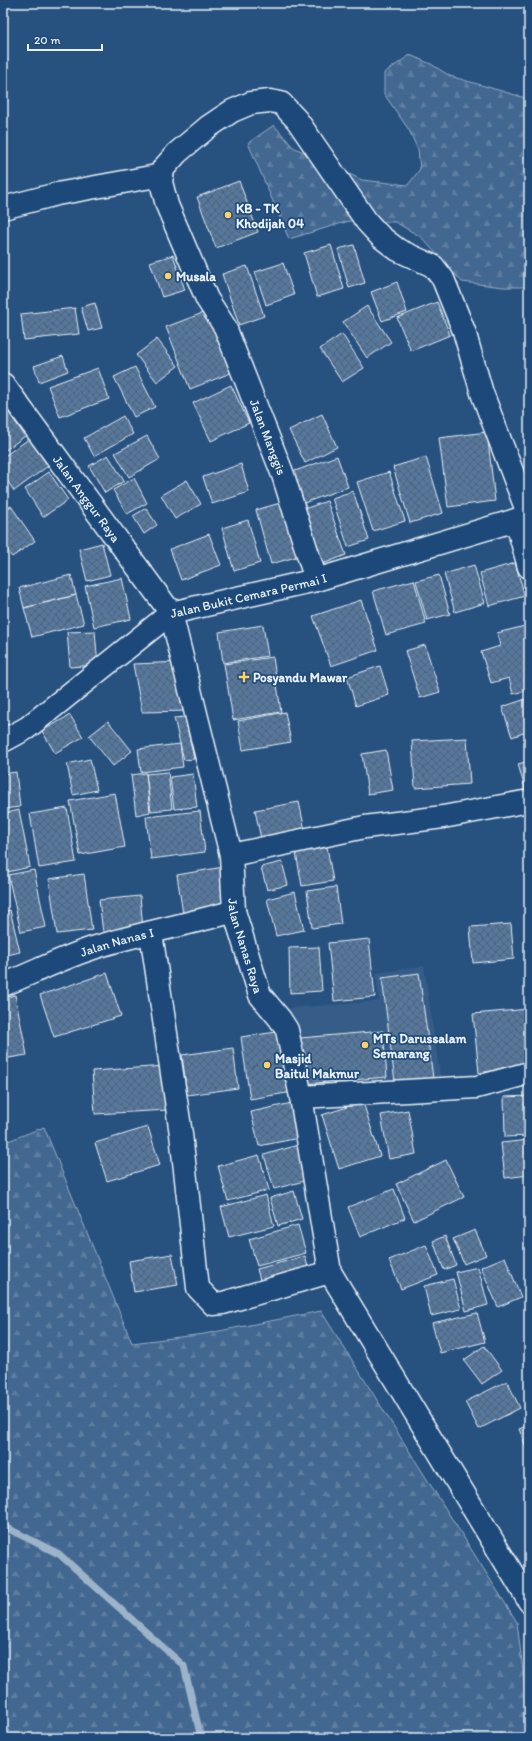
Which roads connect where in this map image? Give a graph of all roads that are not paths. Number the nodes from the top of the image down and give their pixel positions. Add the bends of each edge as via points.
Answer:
1 (162, 175) junction
2 (3, 208) edge
3 (3, 384) edge
4 (525, 517) edge
5 (529, 567) edge
6 (316, 580) junction
7 (171, 613) junction
8 (3, 742) edge
9 (529, 801) edge
10 (231, 855) junction
11 (234, 911) junction
12 (151, 932) junction
13 (3, 985) edge
14 (529, 1073) edge
15 (301, 1097) junction
16 (330, 1272) junction
17 (529, 1601) edge

1 - 2 street via 57,194
1 - 4 street via 163,170 178,153 208,127 232,111 251,103 270,101 285,106 367,222 398,250 433,266 443,279 464,331 482,393
1 - 6 street, Jalan Manggis via 161,182 167,205 207,299 225,327 283,475
3 - 7 street, Jalan Anggur Raya
4 - 5 street
4 - 6 street, Jalan Bukit Cemara Permai I
6 - 7 street, Jalan Bukit Cemara Permai I
7 - 8 street, Jalan Bukit Cemara Permai I via 27,728
7 - 10 street, Jalan Nanas Raya
9 - 10 street via 443,817 365,827
10 - 11 street, Jalan Nanas Raya
11 - 12 street, Jalan Nanas I via 196,923
11 - 15 street, Jalan Nanas Raya via 260,995 287,1030
12 - 13 street, Jalan Nanas I via 92,948
12 - 16 street via 181,1134 198,1288 213,1304 222,1303
14 - 15 street via 477,1086
15 - 16 street, Jalan Nanas Raya
16 - 17 street

